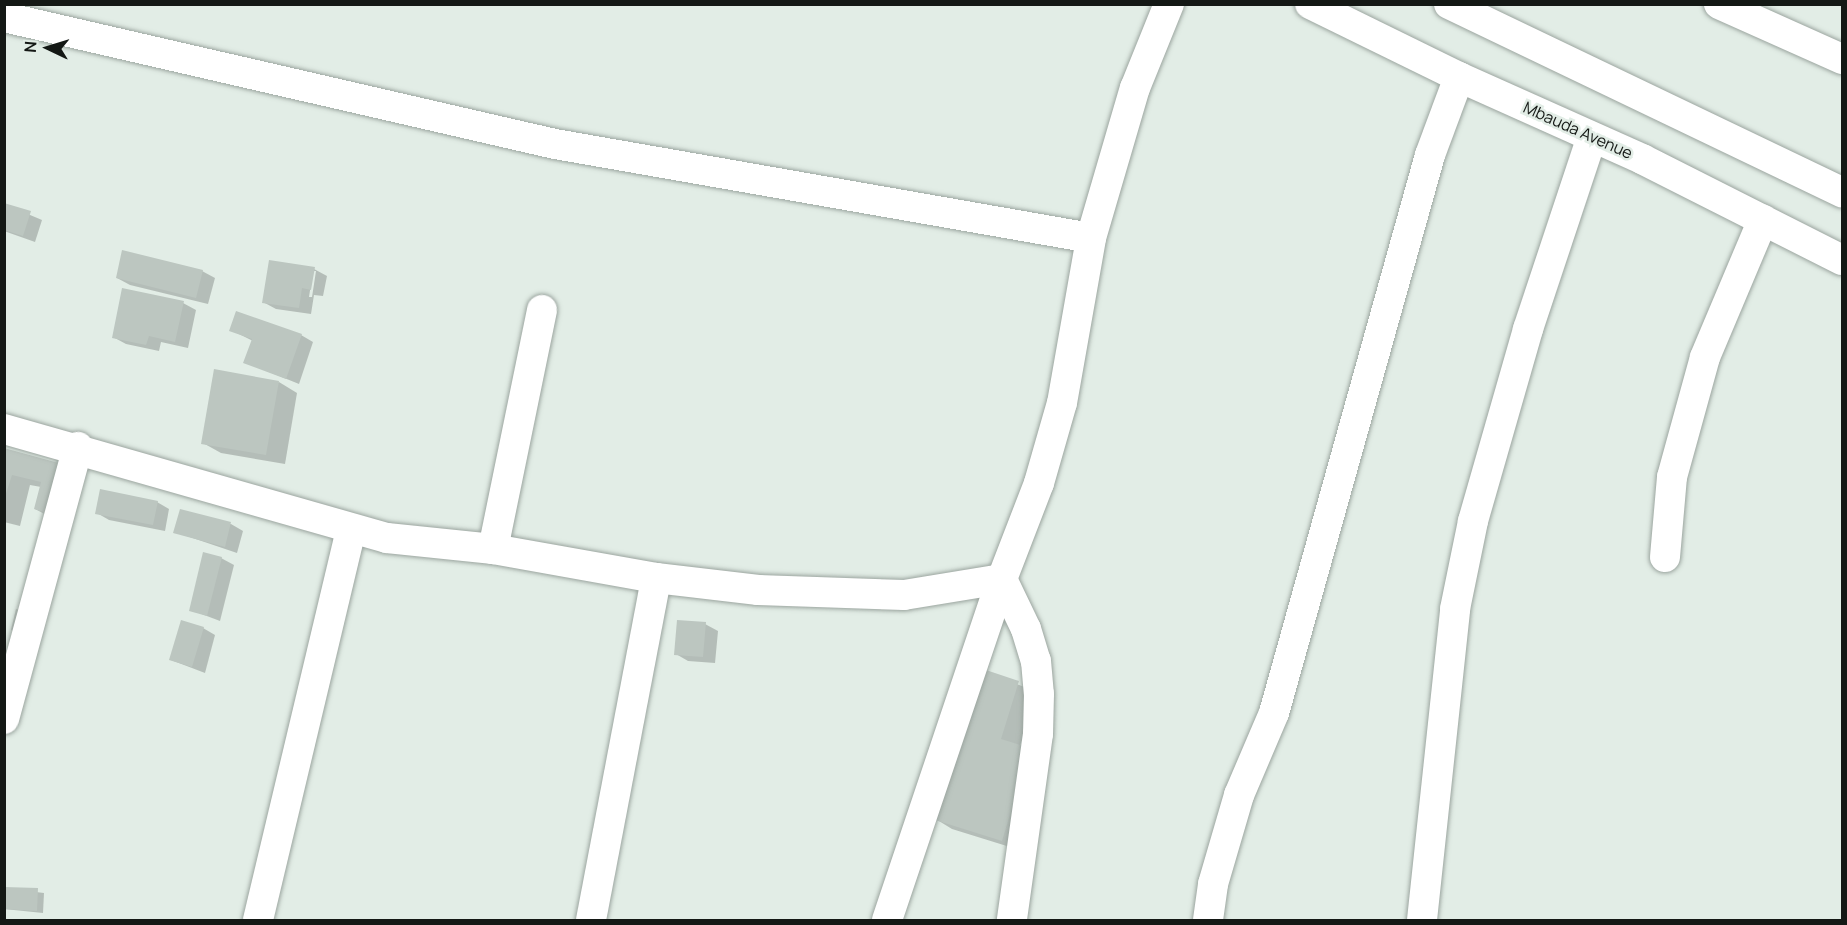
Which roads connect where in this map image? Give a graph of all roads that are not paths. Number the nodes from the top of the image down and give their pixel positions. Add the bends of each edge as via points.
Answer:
1 (1169, 4) edge
2 (1310, 4) edge
3 (1449, 4) edge
4 (1719, 4) edge
5 (4, 17) edge
6 (1842, 59) edge
7 (1459, 77) junction
8 (1592, 137) junction
9 (1842, 192) edge
10 (1763, 220) junction
11 (1091, 238) junction
12 (1842, 260) edge
13 (542, 310) dead end
14 (4, 429) edge
15 (78, 447) junction
16 (351, 529) junction
17 (494, 549) junction
18 (1665, 557) dead end
19 (656, 578) junction
20 (1002, 579) junction
21 (4, 719) edge
22 (258, 921) edge
23 (591, 921) edge
24 (887, 921) edge
25 (1012, 921) edge
26 (1208, 921) edge
27 (1422, 921) edge

1 - 11 street via 1135,88
2 - 7 street, Mbauda Avenue
3 - 9 street
4 - 6 street
5 - 11 street via 555,144
7 - 8 street, Mbauda Avenue
7 - 26 street via 1430,155 1274,713 1239,795 1214,884
8 - 10 street, Mbauda Avenue
8 - 27 street via 1528,329 1473,521 1455,609
10 - 12 street, Mbauda Avenue
10 - 18 street via 1705,357 1672,477
11 - 20 street via 1062,403 1039,483
13 - 17 street
14 - 15 street
15 - 16 street
15 - 21 street
16 - 17 street via 387,538
16 - 22 street
17 - 19 street
19 - 20 street via 758,590 904,595
19 - 23 street
20 - 24 street
20 - 25 street via 1036,660 1039,694 1038,734

